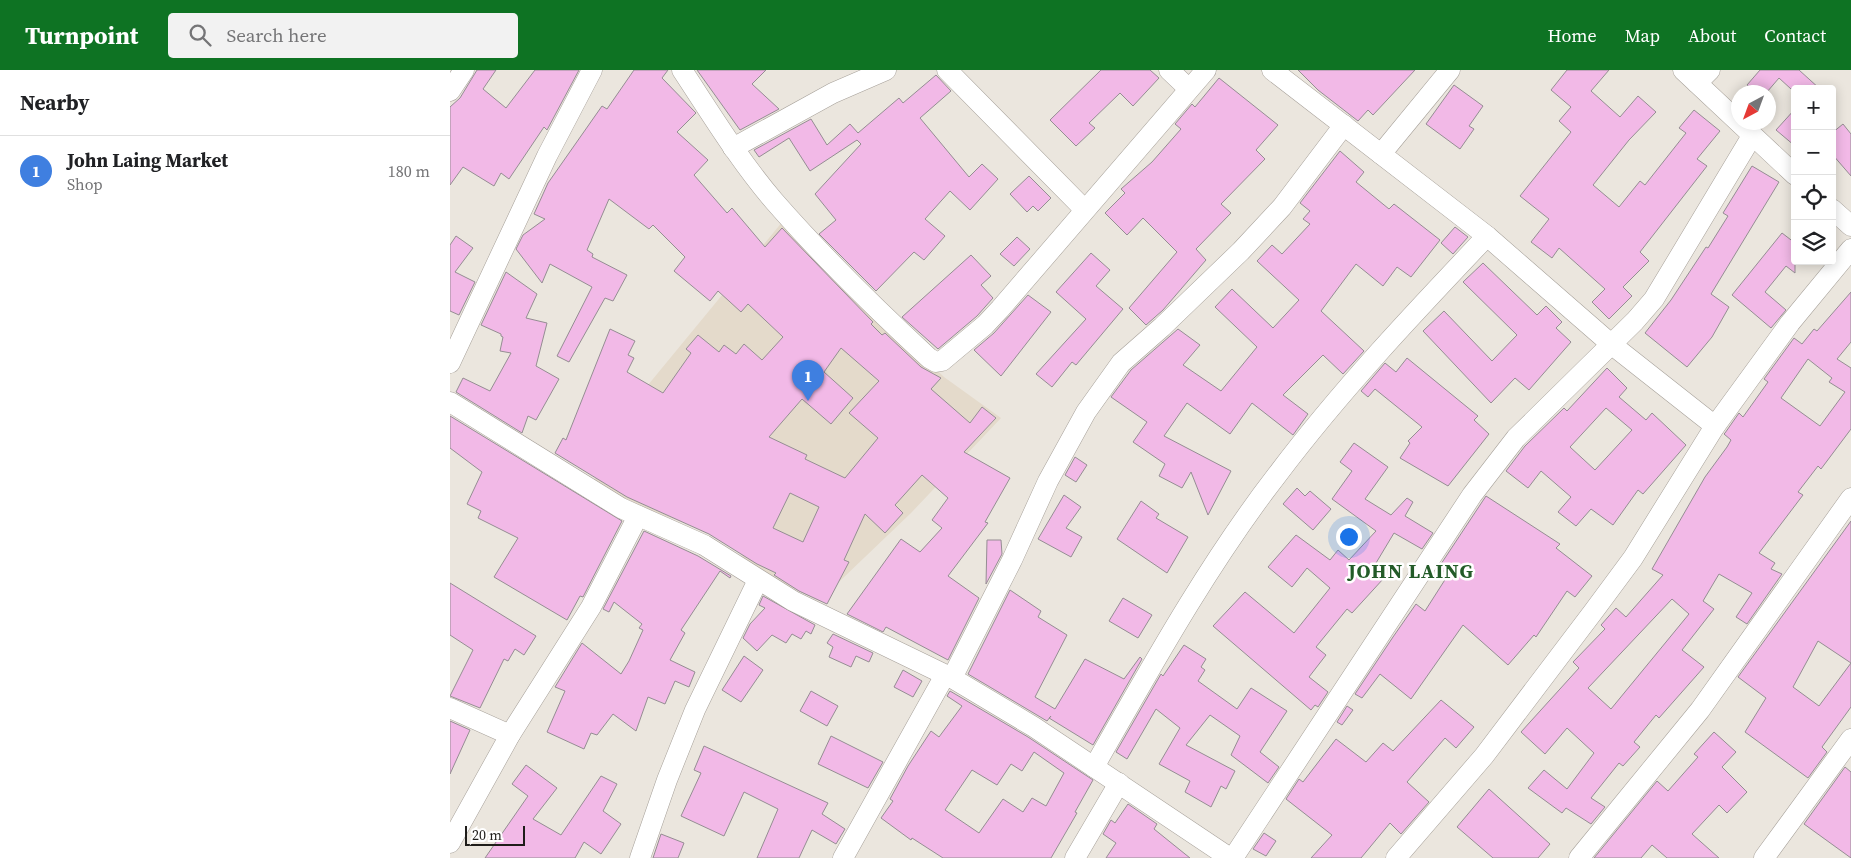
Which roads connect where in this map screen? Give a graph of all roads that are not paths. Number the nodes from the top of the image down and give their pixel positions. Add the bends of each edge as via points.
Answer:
1 (464, 70) edge
2 (592, 70) edge
3 (682, 70) edge
4 (886, 70) edge
5 (947, 70) edge
6 (1169, 70) edge
7 (1206, 70) edge
8 (1272, 70) edge
9 (1450, 70) edge
10 (1697, 74) edge
11 (1189, 89) junction
12 (450, 91) edge
13 (1344, 125) junction
14 (1752, 136) junction
15 (733, 148) junction
16 (1381, 154) junction
17 (1791, 171) edge
18 (1084, 209) junction
19 (1836, 213) edge
20 (1851, 226) edge
21 (1487, 236) junction
22 (1851, 249) edge
23 (1610, 344) junction
24 (450, 363) edge
25 (450, 402) edge
26 (1716, 426) junction
27 (1851, 498) edge
28 (638, 516) junction
29 (758, 580) junction
30 (949, 676) junction
31 (450, 708) edge
32 (510, 736) junction
33 (1851, 740) edge
34 (1094, 767) junction
35 (1119, 783) junction
36 (450, 843) edge
37 (640, 858) edge
38 (843, 858) edge
39 (1075, 858) edge
40 (1232, 858) edge
41 (1396, 858) edge
42 (1579, 858) edge
43 (1764, 858) edge

1 - 12 street
2 - 24 street via 547,156
3 - 15 street
4 - 15 street via 833,93
5 - 18 street
6 - 11 street
7 - 11 street
8 - 13 street
9 - 16 street
10 - 14 street
11 - 18 street
13 - 16 street
13 - 30 street via 1282,207 1241,251 1121,363 1086,412 1048,481 1012,560
14 - 17 street
14 - 23 street via 1654,299
15 - 18 street via 773,200 873,306 936,362 942,361 986,325 1029,278
16 - 21 street
19 - 20 street
21 - 23 street
21 - 34 street via 1396,332 1276,475 1234,534
22 - 26 street via 1790,323
23 - 26 street
23 - 40 street via 1516,438 1472,495
25 - 28 street
26 - 41 street via 1633,558 1484,756
27 - 42 street via 1700,710
28 - 29 street via 704,545
28 - 32 street via 591,607
29 - 30 street via 793,601
29 - 37 street via 695,710
30 - 34 street
30 - 38 street
31 - 32 street
32 - 36 street
33 - 43 street
34 - 35 street
35 - 39 street
35 - 40 street

